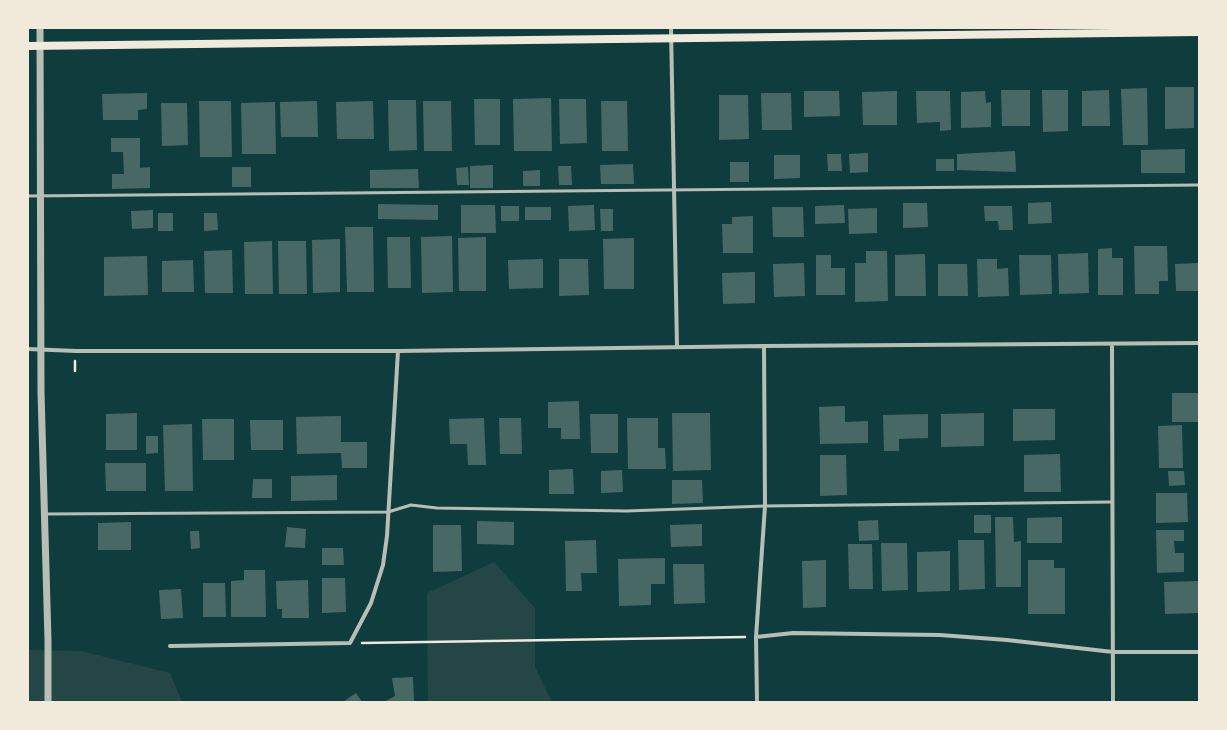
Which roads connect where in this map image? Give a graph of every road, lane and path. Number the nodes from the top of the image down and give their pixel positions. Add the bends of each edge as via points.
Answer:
1 (40, 28) edge
2 (671, 28) edge
3 (1199, 32) edge
4 (671, 39) junction
5 (28, 46) edge
6 (40, 46) junction
7 (1199, 184) edge
8 (674, 190) junction
9 (28, 196) edge
10 (40, 196) junction
11 (1199, 343) edge
12 (1112, 344) junction
13 (764, 346) junction
14 (677, 347) junction
15 (28, 349) edge
16 (41, 350) junction
17 (398, 351) junction
18 (1112, 502) junction
19 (765, 506) junction
20 (388, 512) junction
21 (45, 514) junction
22 (756, 637) junction
23 (350, 643) junction
24 (170, 646) dead end
25 (1113, 652) junction
26 (1199, 652) edge
27 (48, 702) edge
28 (757, 702) edge
29 (1113, 702) edge

1 - 6 street
2 - 4 street
3 - 4 main road
4 - 6 main road
4 - 8 street
5 - 6 main road
6 - 10 street
7 - 8 lane
8 - 10 lane
8 - 14 street
9 - 10 lane
10 - 16 street
11 - 12 street
12 - 13 street
12 - 18 street
13 - 14 street
13 - 19 street
14 - 17 street
15 - 16 street
16 - 17 street
16 - 21 street
17 - 20 street
18 - 19 lane
18 - 25 street
19 - 20 lane via 627,511 437,508 411,505
19 - 22 street
20 - 21 lane
20 - 23 street via 383,565 371,603
21 - 27 street
22 - 23 path
22 - 25 street via 793,633 940,635
22 - 28 street
23 - 24 street
25 - 26 street
25 - 29 street

